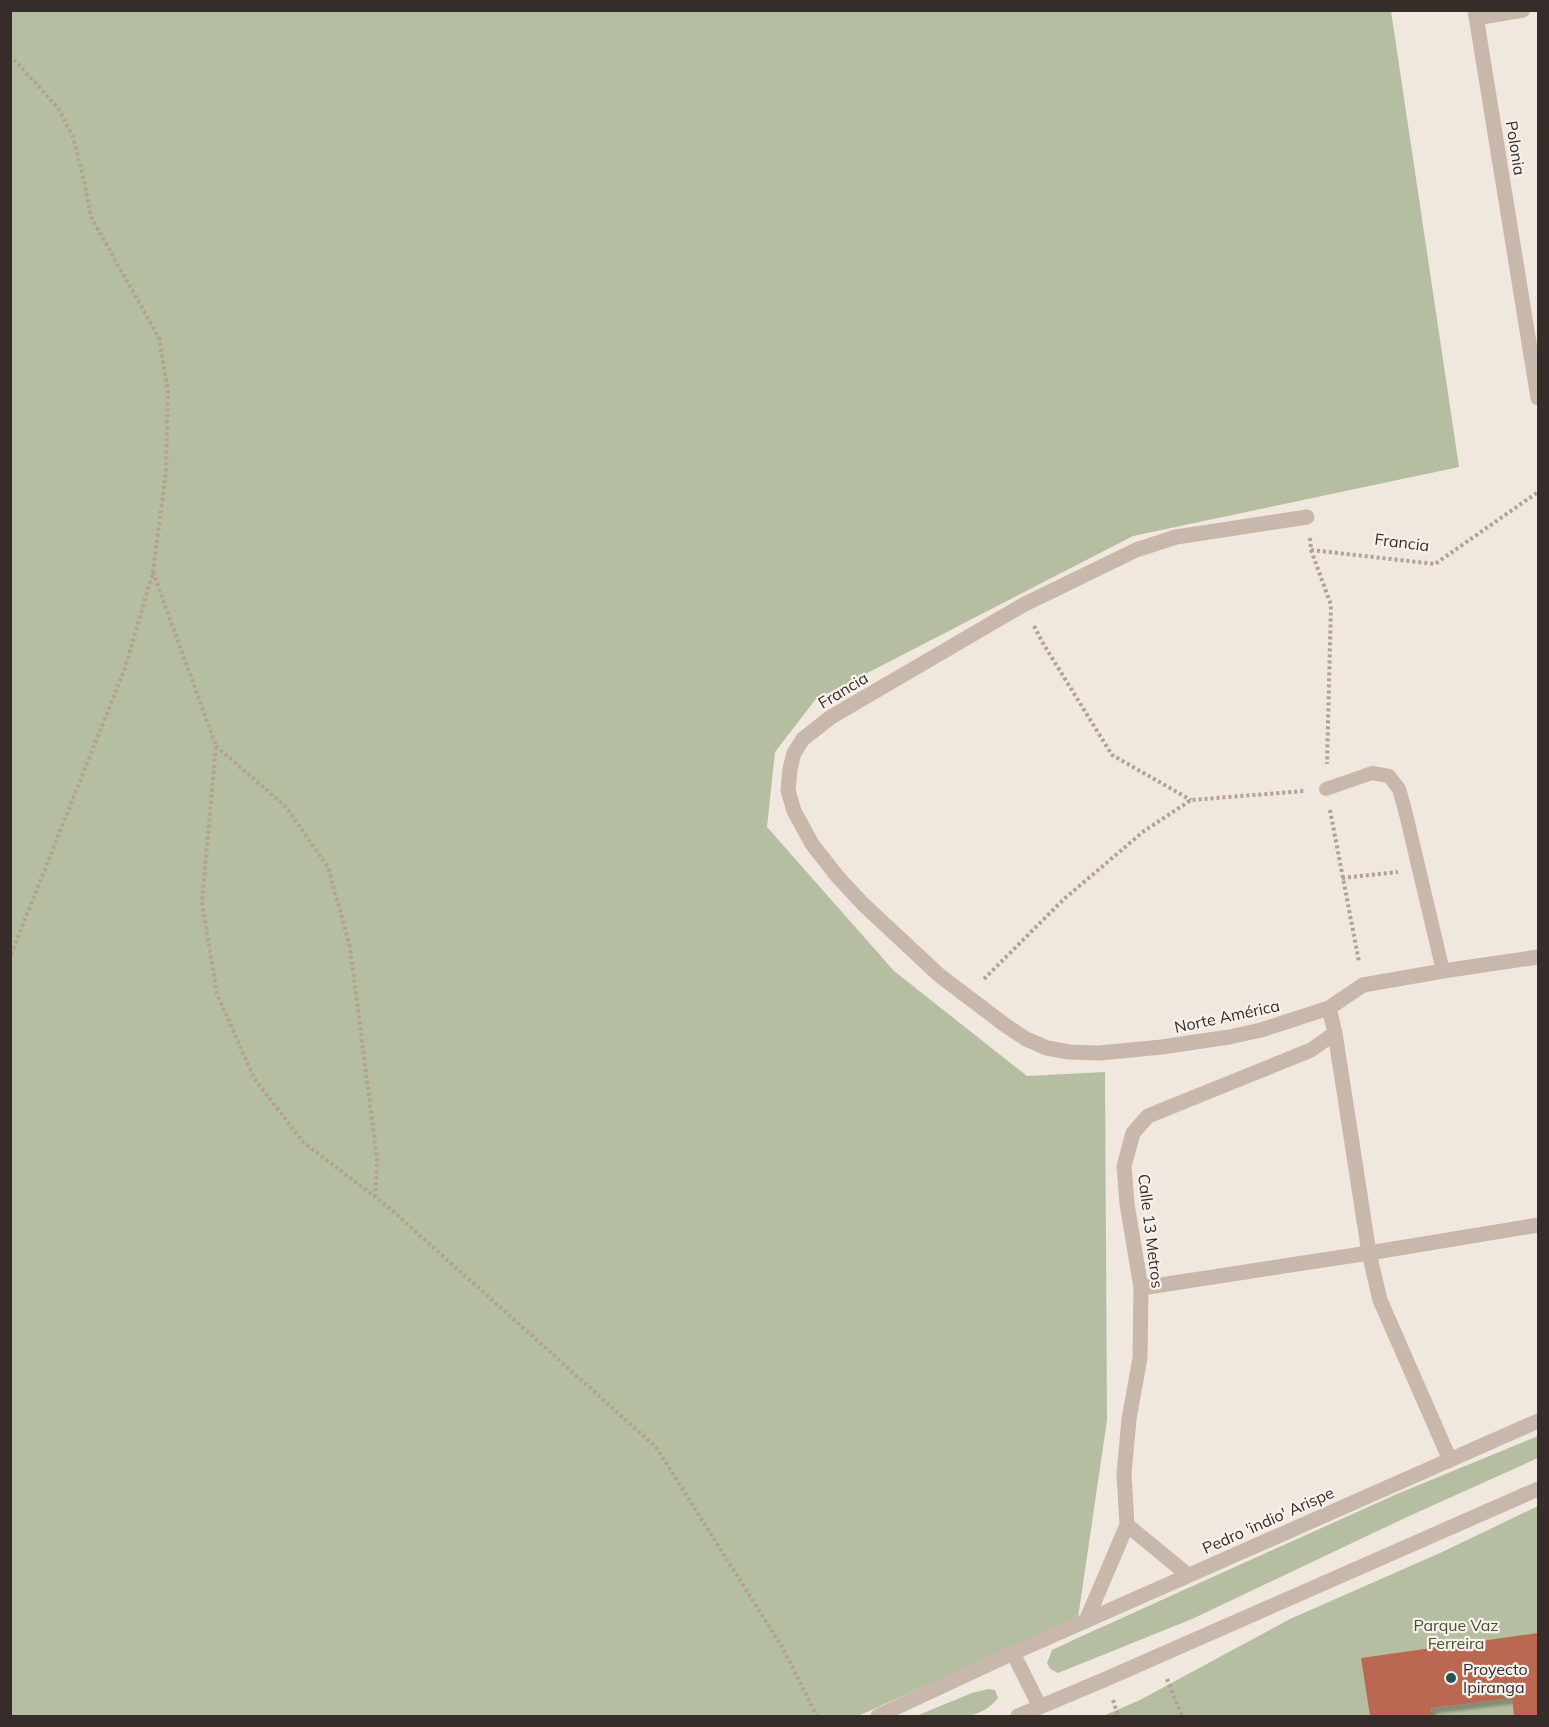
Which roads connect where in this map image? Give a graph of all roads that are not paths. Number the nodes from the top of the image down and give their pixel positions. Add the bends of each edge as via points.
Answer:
1 (1522, 10) edge
2 (1475, 14) edge
3 (1539, 398) edge
4 (1307, 517) road end
5 (1326, 789) road end
6 (1539, 957) edge
7 (1443, 971) junction
8 (1329, 1008) junction
9 (1335, 1033) junction
10 (1057, 1050) joint
11 (1539, 1225) edge
12 (1369, 1253) junction
13 (1141, 1288) junction
14 (1539, 1421) edge
15 (1450, 1460) junction
16 (1539, 1489) edge
17 (1127, 1525) junction
18 (1188, 1575) junction
19 (1086, 1621) junction
20 (1013, 1653) junction
21 (1040, 1707) junction
22 (887, 1714) edge
23 (1018, 1716) edge

1 - 2 street
2 - 3 street, Polonia
4 - 10 street, Francia via 1176,537 1136,550 1023,605 831,717 812,730 794,753 788,790 794,811 812,844 837,876 939,975 1026,1039
5 - 7 lane via 1372,773 1389,776 1399,789
6 - 7 street, Norte América
7 - 8 street, Norte América via 1363,986
8 - 9 street
8 - 10 street, Norte América via 1229,1037 1099,1053
9 - 12 street
9 - 13 street, Calle 13 Metros via 1311,1050 1148,1116 1133,1133 1124,1166
11 - 12 street
12 - 13 street
12 - 15 street via 1380,1300
13 - 17 street, Calle 13 Metros via 1140,1358 1124,1474
14 - 15 street, Pedro 'indio' Arispe
15 - 18 street, Pedro 'indio' Arispe
16 - 21 street
17 - 18 street
17 - 19 street, Calle 13 Metros
18 - 19 street, Pedro 'indio' Arispe
19 - 20 street, Pedro 'indio' Arispe
20 - 21 street
20 - 22 street, Pedro 'indio' Arispe
21 - 23 street

